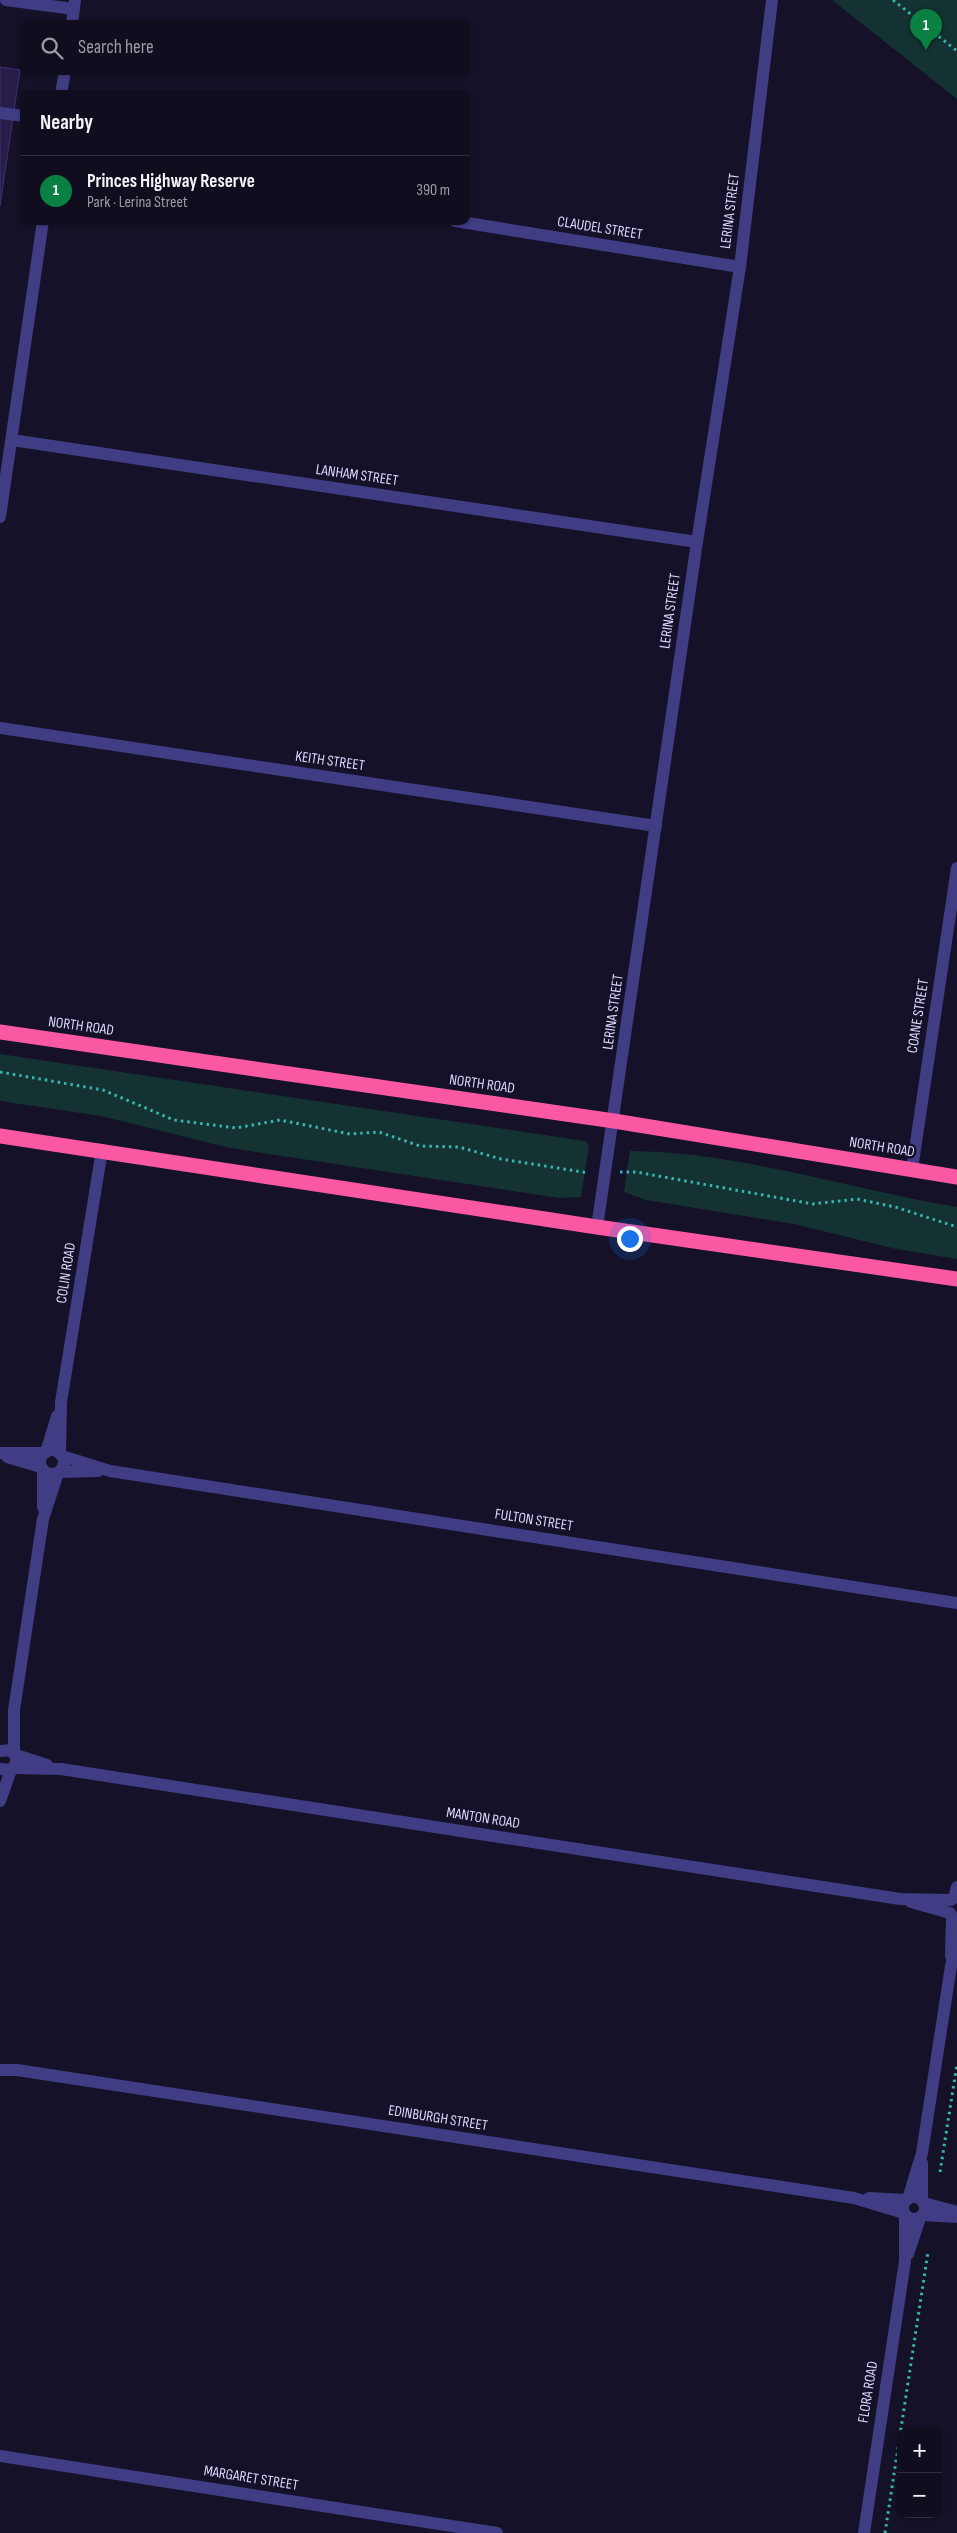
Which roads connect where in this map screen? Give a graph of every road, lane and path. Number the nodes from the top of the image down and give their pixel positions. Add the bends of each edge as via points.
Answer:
1 (6, 0) edge
2 (772, 0) edge
3 (893, 0) edge
4 (74, 4) edge
5 (72, 20) edge
6 (957, 51) edge
7 (63, 75) edge
8 (62, 90) edge
9 (0, 113) edge
10 (20, 116) edge
11 (470, 223) edge
12 (42, 225) edge
13 (740, 267) junction
14 (12, 440) junction
15 (0, 517) edge
16 (697, 542) junction
17 (0, 728) edge
18 (656, 826) junction
19 (957, 868) edge
20 (0, 1032) edge
21 (0, 1072) edge
22 (614, 1121) junction
23 (0, 1136) edge
24 (102, 1150) junction
25 (912, 1169) junction
26 (606, 1172) junction
27 (957, 1177) edge
28 (597, 1227) junction
29 (957, 1227) edge
30 (957, 1279) edge
31 (62, 1402) junction
32 (44, 1453) junction
33 (0, 1454) edge
34 (61, 1455) junction
35 (42, 1469) junction
36 (110, 1471) junction
37 (59, 1472) junction
38 (43, 1519) junction
39 (955, 1602) edge
40 (14, 1710) junction
41 (0, 1750) edge
42 (11, 1763) edge
43 (0, 1801) edge
44 (954, 1904) edge
45 (957, 1946) edge
46 (951, 1966) junction
47 (0, 2064) edge
48 (957, 2064) edge
49 (0, 2070) edge
50 (17, 2070) junction
51 (922, 2153) junction
52 (854, 2198) junction
53 (907, 2199) junction
54 (925, 2208) junction
55 (957, 2212) edge
56 (904, 2214) junction
57 (957, 2217) edge
58 (928, 2251) dead end
59 (905, 2261) junction
60 (0, 2456) edge
61 (864, 2531) edge
62 (497, 2533) edge
63 (885, 2533) edge

1 - 4 street
2 - 13 street, LERINA STREET
3 - 6 path
4 - 5 street
7 - 8 street
9 - 10 street
11 - 13 street, CLAUDEL STREET
12 - 14 street
13 - 16 street, LERINA STREET
14 - 15 street
14 - 16 street, LANHAM STREET
16 - 18 street, LERINA STREET
17 - 18 street, KEITH STREET
18 - 22 street, LERINA STREET
19 - 25 street, COANE STREET
20 - 22 highway, NORTH ROAD
21 - 26 path via 103,1090 174,1120 236,1128 280,1120 350,1134 378,1132 420,1146 459,1147 501,1159 581,1173
22 - 25 highway, NORTH ROAD
22 - 26 street, LERINA STREET
23 - 24 highway
24 - 28 highway
24 - 31 street, COLIN ROAD
25 - 27 highway, NORTH ROAD
26 - 28 street, LERINA STREET
26 - 29 path via 636,1172 813,1204 857,1199 895,1207
28 - 30 highway
31 - 32 street, COLIN ROAD
31 - 34 street, COLIN ROAD
32 - 33 street
32 - 34 street via 53,1450
32 - 35 street via 40,1460
33 - 35 street
34 - 36 street, FULTON STREET
34 - 37 street via 64,1464
35 - 37 street via 50,1474
35 - 38 street
36 - 37 street, FULTON STREET
36 - 39 street, FULTON STREET
37 - 38 street
38 - 40 street
40 - 41 street
40 - 42 street
41 - 42 street, MANTON ROAD via 8,1749
42 - 43 street
42 - 44 street, MANTON ROAD
44 - 46 street, FLORA ROAD
45 - 46 street, FLORA ROAD
46 - 51 street, FLORA ROAD
47 - 50 street, EDINBURGH STREET
48 - 54 path
49 - 50 street, EDINBURGH STREET
50 - 52 street, EDINBURGH STREET
51 - 53 street, FLORA ROAD
51 - 54 street, FLORA ROAD
52 - 53 street, EDINBURGH STREET
52 - 56 street, EDINBURGH STREET
53 - 54 street, EDINBURGH STREET via 917,2198
53 - 56 street, FLORA ROAD via 903,2206
54 - 55 street
54 - 56 street, EDINBURGH STREET via 910,2219
54 - 57 street
54 - 59 street, FLORA ROAD
56 - 59 street, FLORA ROAD
58 - 63 path
59 - 61 street, FLORA ROAD
60 - 62 street, MARGARET STREET

